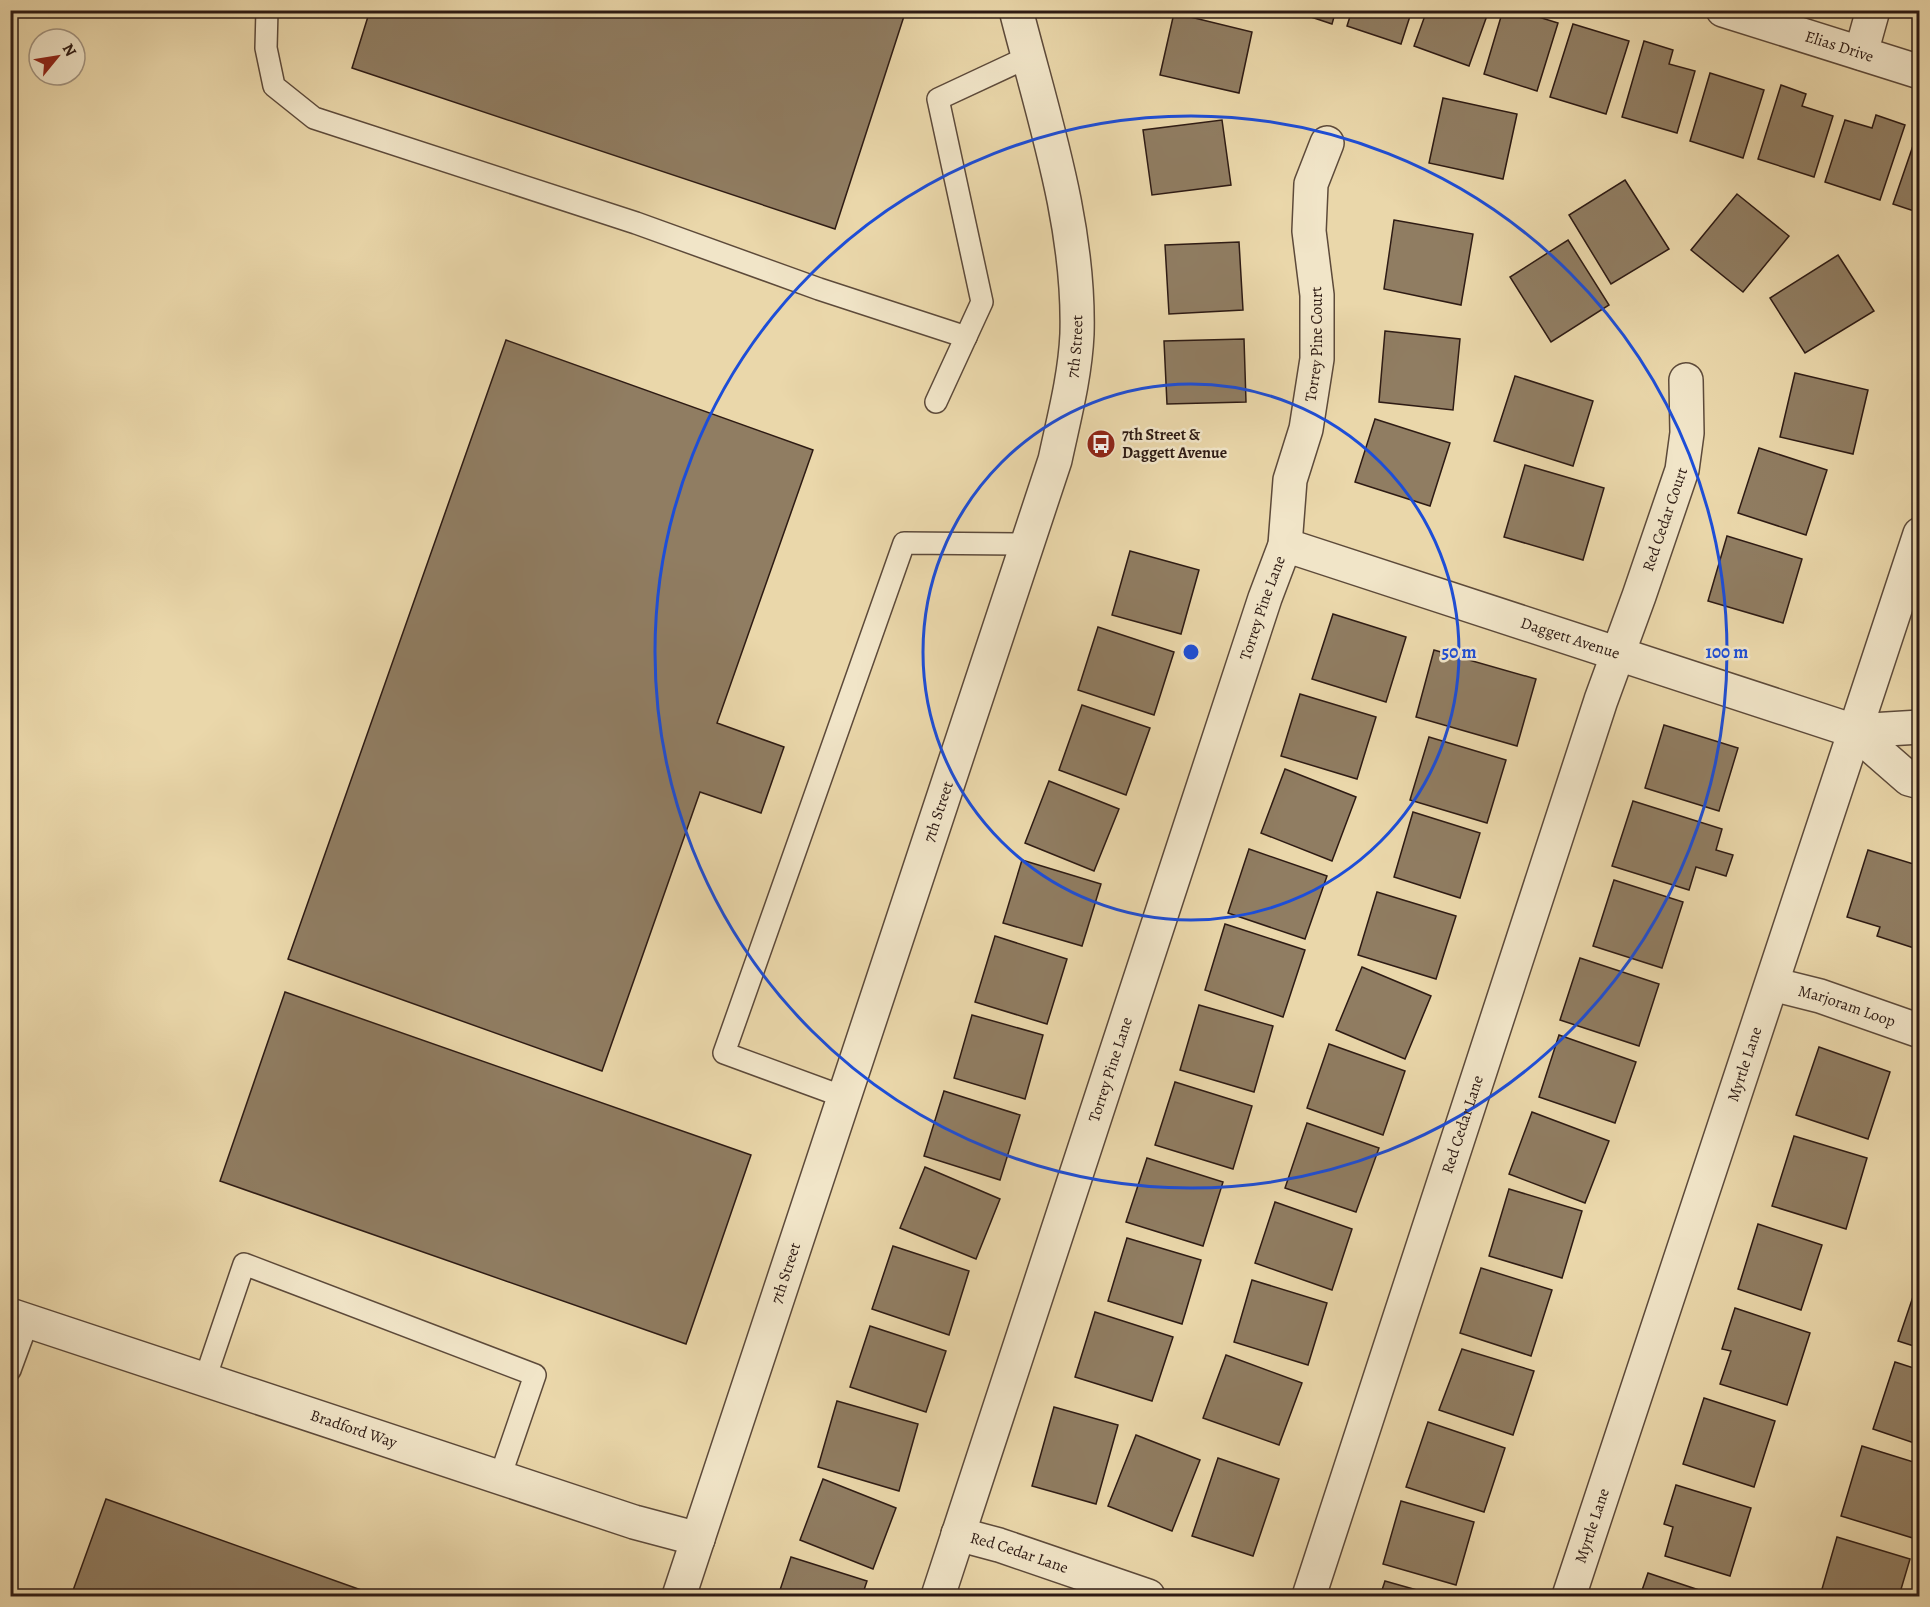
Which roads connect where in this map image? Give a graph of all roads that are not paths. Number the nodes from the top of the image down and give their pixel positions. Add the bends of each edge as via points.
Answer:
1 (267, 10) edge
2 (1016, 10) edge
3 (1723, 10) edge
4 (1873, 10) edge
5 (1861, 53) junction
6 (1028, 57) junction
7 (1920, 72) edge
8 (1326, 143) dead end
9 (966, 337) junction
10 (1686, 380) dead end
11 (936, 402) dead end
12 (1920, 534) edge
13 (1026, 544) junction
14 (1285, 545) junction
15 (1618, 653) junction
16 (1920, 727) edge
17 (1854, 731) junction
18 (1920, 782) edge
19 (1772, 984) junction
20 (1920, 1031) edge
21 (844, 1097) junction
22 (19, 1318) edge
23 (10, 1370) edge
24 (205, 1379) junction
25 (500, 1477) junction
26 (958, 1534) junction
27 (698, 1539) junction
28 (679, 1596) edge
29 (938, 1596) edge
30 (1148, 1596) edge
31 (1309, 1596) edge
32 (1569, 1596) edge

1 - 9 lane via 266,48 274,87 314,118
2 - 6 street, 7th Street
3 - 5 street, Elias Drive
4 - 5 street
5 - 7 street, Elias Drive
6 - 9 lane via 938,99 982,302
6 - 13 street, 7th Street via 1060,181 1074,257 1077,334 1069,404 1055,460
8 - 14 street, Torrey Pine Court via 1311,184 1309,231 1317,295 1317,359 1306,429 1290,480
9 - 11 lane
10 - 15 street, Red Cedar Court via 1687,433 1682,470
12 - 17 street, Myrtle Lane
13 - 21 street, 7th Street
13 - 21 lane via 904,543 724,1053
14 - 15 street, Daggett Avenue
14 - 26 street, Torrey Pine Lane
15 - 17 street, Daggett Avenue
15 - 31 street, Red Cedar Lane
16 - 17 street, Daggett Avenue
17 - 18 street, Daggett Avenue via 1909,779
17 - 19 street, Myrtle Lane
19 - 20 street, Marjoram Loop via 1820,996
19 - 32 street, Myrtle Lane
21 - 27 street, 7th Street
22 - 23 lane
22 - 24 street, Bradford Way
24 - 25 street, Bradford Way
24 - 25 lane via 244,1264 535,1374
25 - 27 street, Bradford Way
26 - 29 street, Torrey Pine Lane
26 - 30 street, Red Cedar Lane
27 - 28 street, 7th Street

